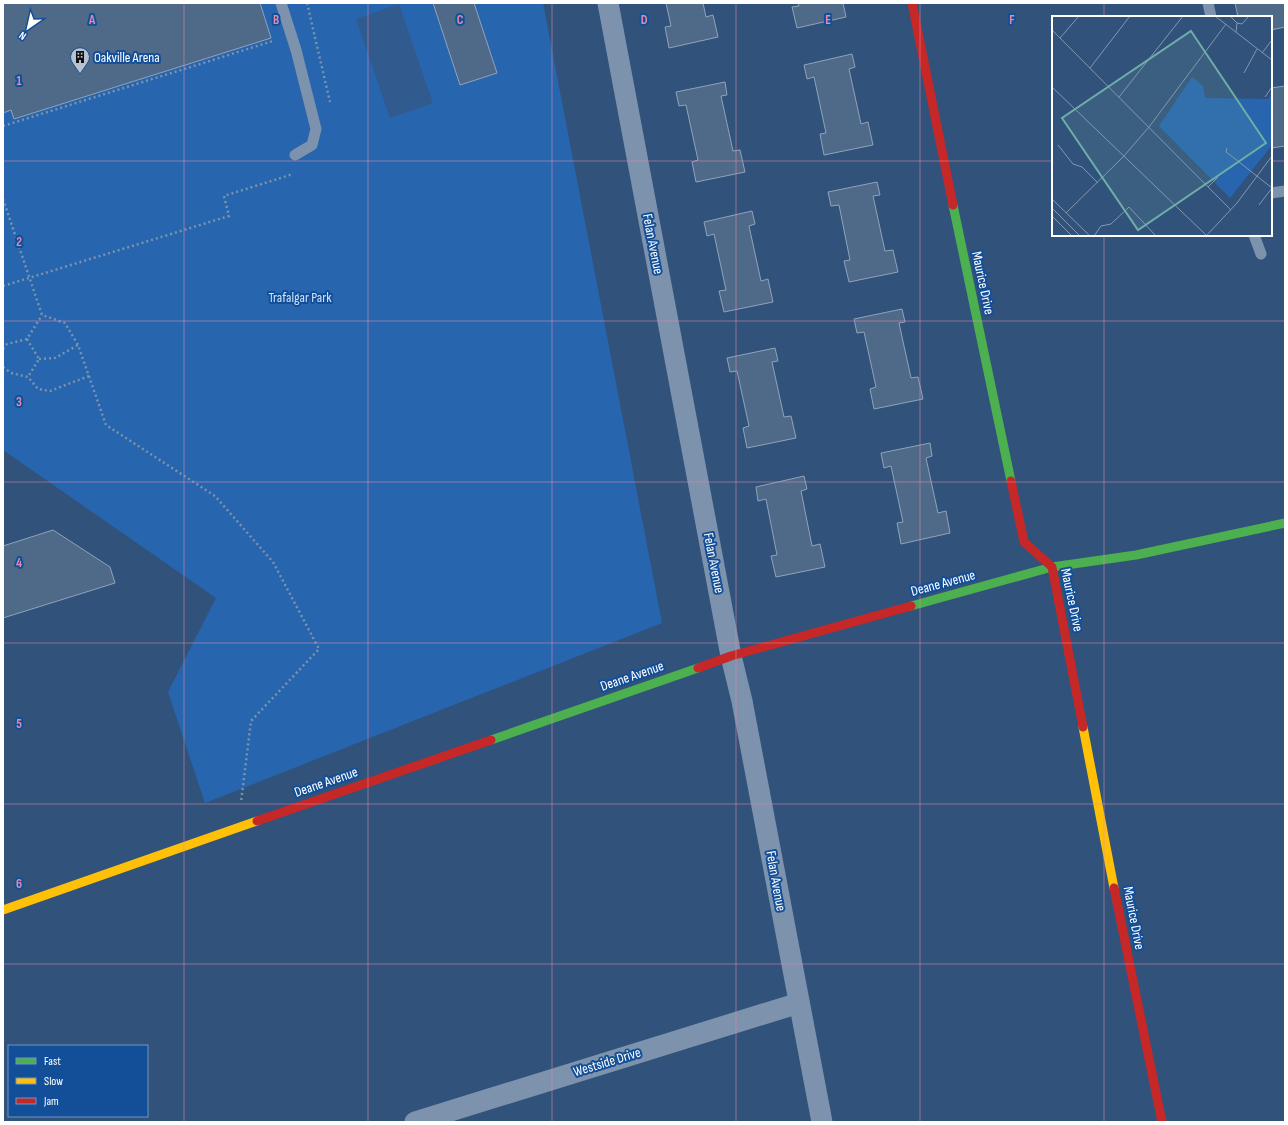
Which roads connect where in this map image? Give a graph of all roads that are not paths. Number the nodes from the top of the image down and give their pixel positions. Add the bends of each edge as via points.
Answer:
1 (281, 3) edge
2 (608, 3) edge
3 (912, 3) edge
4 (1208, 3) edge
5 (1211, 16) edge
6 (295, 155) dead end
7 (1285, 191) edge
8 (1272, 193) edge
9 (1254, 236) edge
10 (1261, 254) dead end
11 (1285, 523) edge
12 (1052, 567) junction
13 (731, 656) junction
14 (3, 910) edge
15 (798, 1003) junction
16 (415, 1122) edge
17 (822, 1122) edge
18 (1162, 1122) edge

1 - 6 lane via 316,129 312,145
2 - 13 street, Felan Avenue
3 - 12 street, Maurice Drive via 1024,542
4 - 5 lane
7 - 8 lane
9 - 10 lane
11 - 12 street, Deane Avenue via 1136,555
12 - 13 street, Deane Avenue
12 - 18 street, Maurice Drive
13 - 14 street, Deane Avenue
13 - 15 street, Felan Avenue via 742,701
15 - 16 street, Westside Drive
15 - 17 street, Felan Avenue

